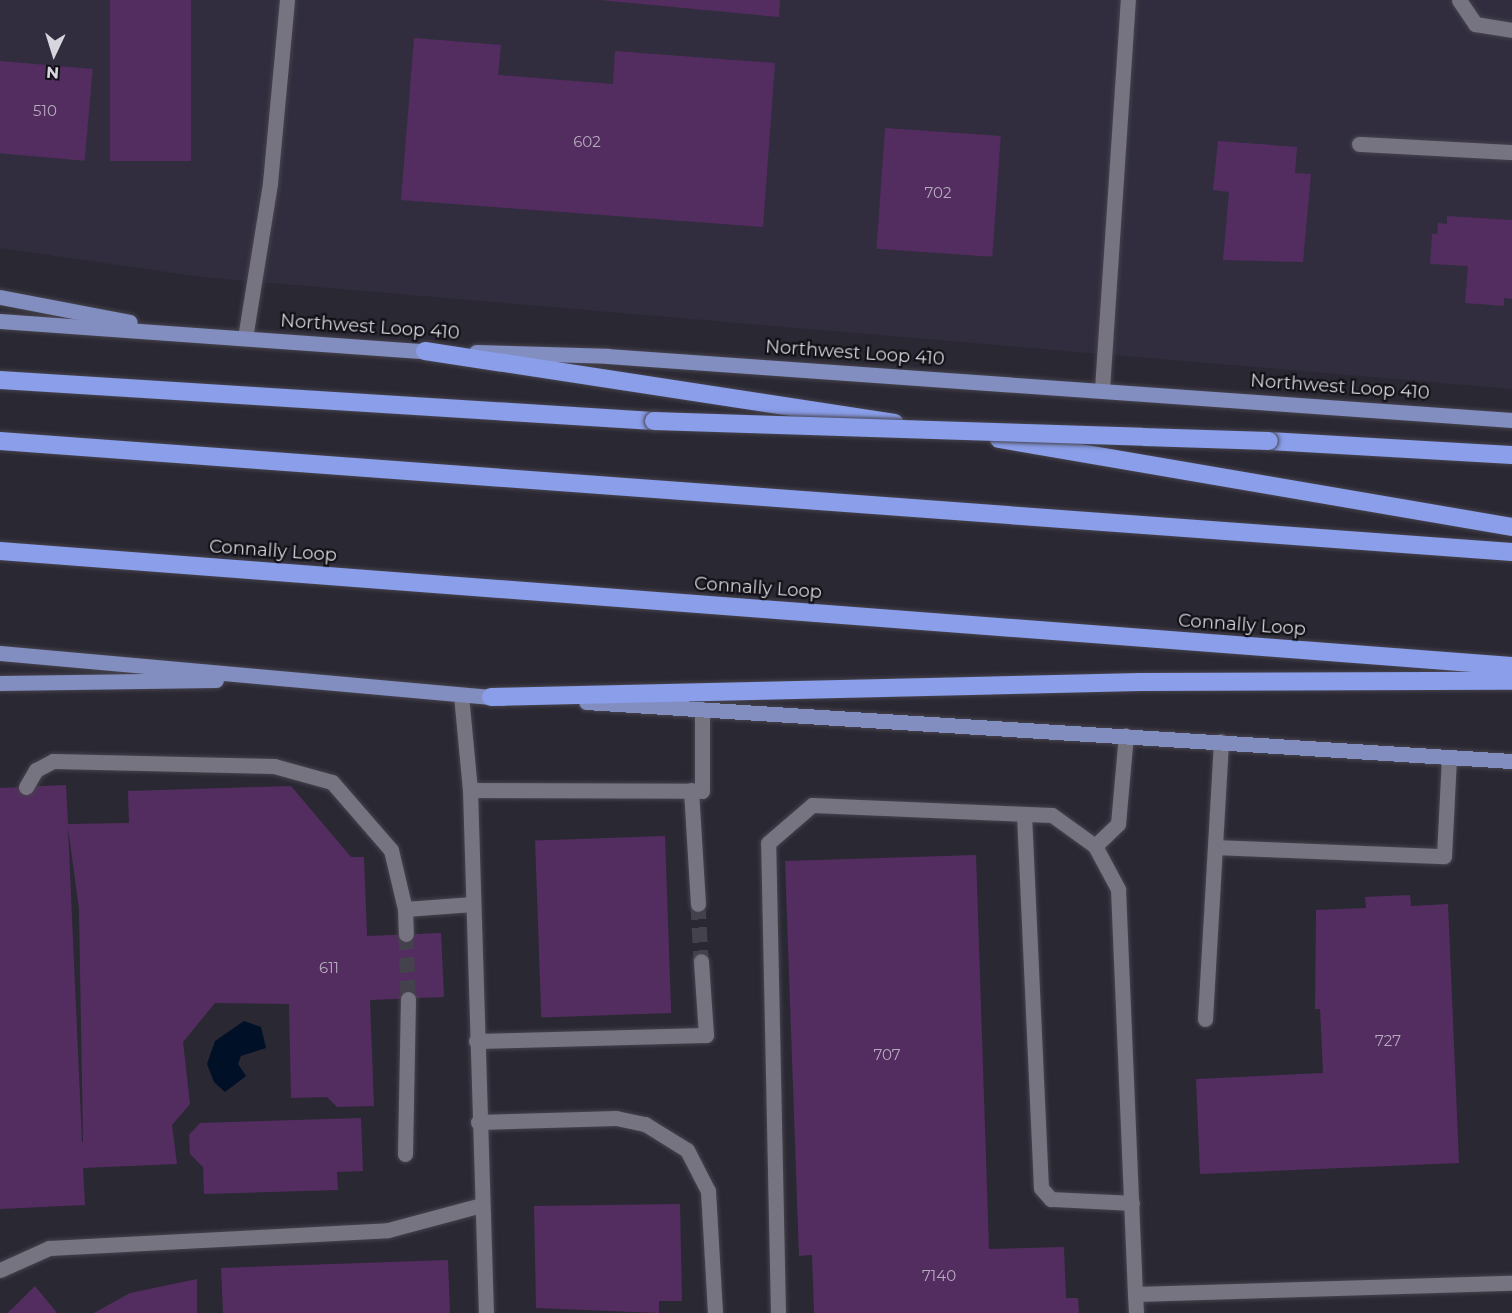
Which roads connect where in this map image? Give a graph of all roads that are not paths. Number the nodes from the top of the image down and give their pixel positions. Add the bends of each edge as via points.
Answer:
1 (287, 0) edge
2 (1128, 0) edge
3 (1459, 0) edge
4 (1512, 30) edge
5 (1359, 144) dead end
6 (1512, 152) edge
7 (0, 297) edge
8 (0, 321) edge
9 (195, 334) junction
10 (244, 338) junction
11 (425, 351) junction
12 (0, 380) edge
13 (1102, 389) junction
14 (1512, 420) edge
15 (0, 441) edge
16 (1512, 455) edge
17 (1512, 527) edge
18 (0, 551) edge
19 (1512, 552) edge
20 (0, 653) edge
21 (1512, 666) edge
22 (314, 680) junction
23 (1512, 681) edge
24 (0, 683) edge
25 (461, 695) junction
26 (491, 697) junction
27 (702, 709) junction
28 (1126, 735) junction
29 (1221, 741) junction
30 (1449, 757) junction
31 (1512, 761) edge
32 (26, 786) dead end
33 (470, 790) junction
34 (691, 790) junction
35 (1024, 814) junction
36 (1095, 846) junction
37 (1215, 847) junction
38 (473, 904) junction
39 (698, 904) tunnel mouth
40 (405, 909) junction
41 (406, 934) tunnel mouth
42 (701, 961) tunnel mouth
43 (408, 999) tunnel mouth
44 (1205, 1019) dead end
45 (476, 1041) junction
46 (478, 1122) junction
47 (405, 1154) dead end
48 (1132, 1203) junction
49 (481, 1205) junction
50 (0, 1270) edge
51 (1512, 1283) edge
52 (1135, 1294) junction
53 (486, 1313) edge
54 (715, 1313) edge
55 (778, 1313) edge
56 (1136, 1313) edge

1 - 10 lane via 270,183
2 - 13 lane
3 - 4 lane via 1475,24
5 - 6 lane
7 - 9 main road, Northwest Loop 410
8 - 9 main road, Northwest Loop 410
9 - 10 main road, Northwest Loop 410
10 - 11 main road, Northwest Loop 410
11 - 13 main road, Northwest Loop 410 via 607,356
11 - 17 highway via 1171,465
12 - 16 highway, bridge via 654,421 1269,441
13 - 14 main road, Northwest Loop 410
15 - 19 highway
18 - 21 highway, Connally Loop
20 - 22 main road
22 - 24 main road
22 - 25 main road
23 - 26 highway via 1140,682
25 - 26 main road
25 - 33 lane
26 - 27 main road
27 - 28 main road
27 - 34 lane via 702,791
28 - 29 main road
28 - 36 lane via 1118,824
29 - 30 main road
29 - 37 lane
30 - 31 main road
30 - 37 lane via 1444,856
32 - 40 lane via 36,770 53,761 102,760 274,766 332,782 391,850
33 - 34 lane
33 - 38 lane
34 - 39 lane
35 - 36 lane via 1052,815
35 - 48 lane via 1041,1188 1051,1199
35 - 55 lane via 812,806 768,843
36 - 48 lane via 1119,889
37 - 44 lane
38 - 40 lane
38 - 45 lane
40 - 41 lane
42 - 45 lane via 706,1035
43 - 47 lane
45 - 46 lane
46 - 49 lane
46 - 54 lane via 616,1118 645,1124 687,1150 708,1191
48 - 52 lane
49 - 50 lane via 388,1230 49,1248
49 - 53 lane
51 - 52 lane
52 - 56 lane

